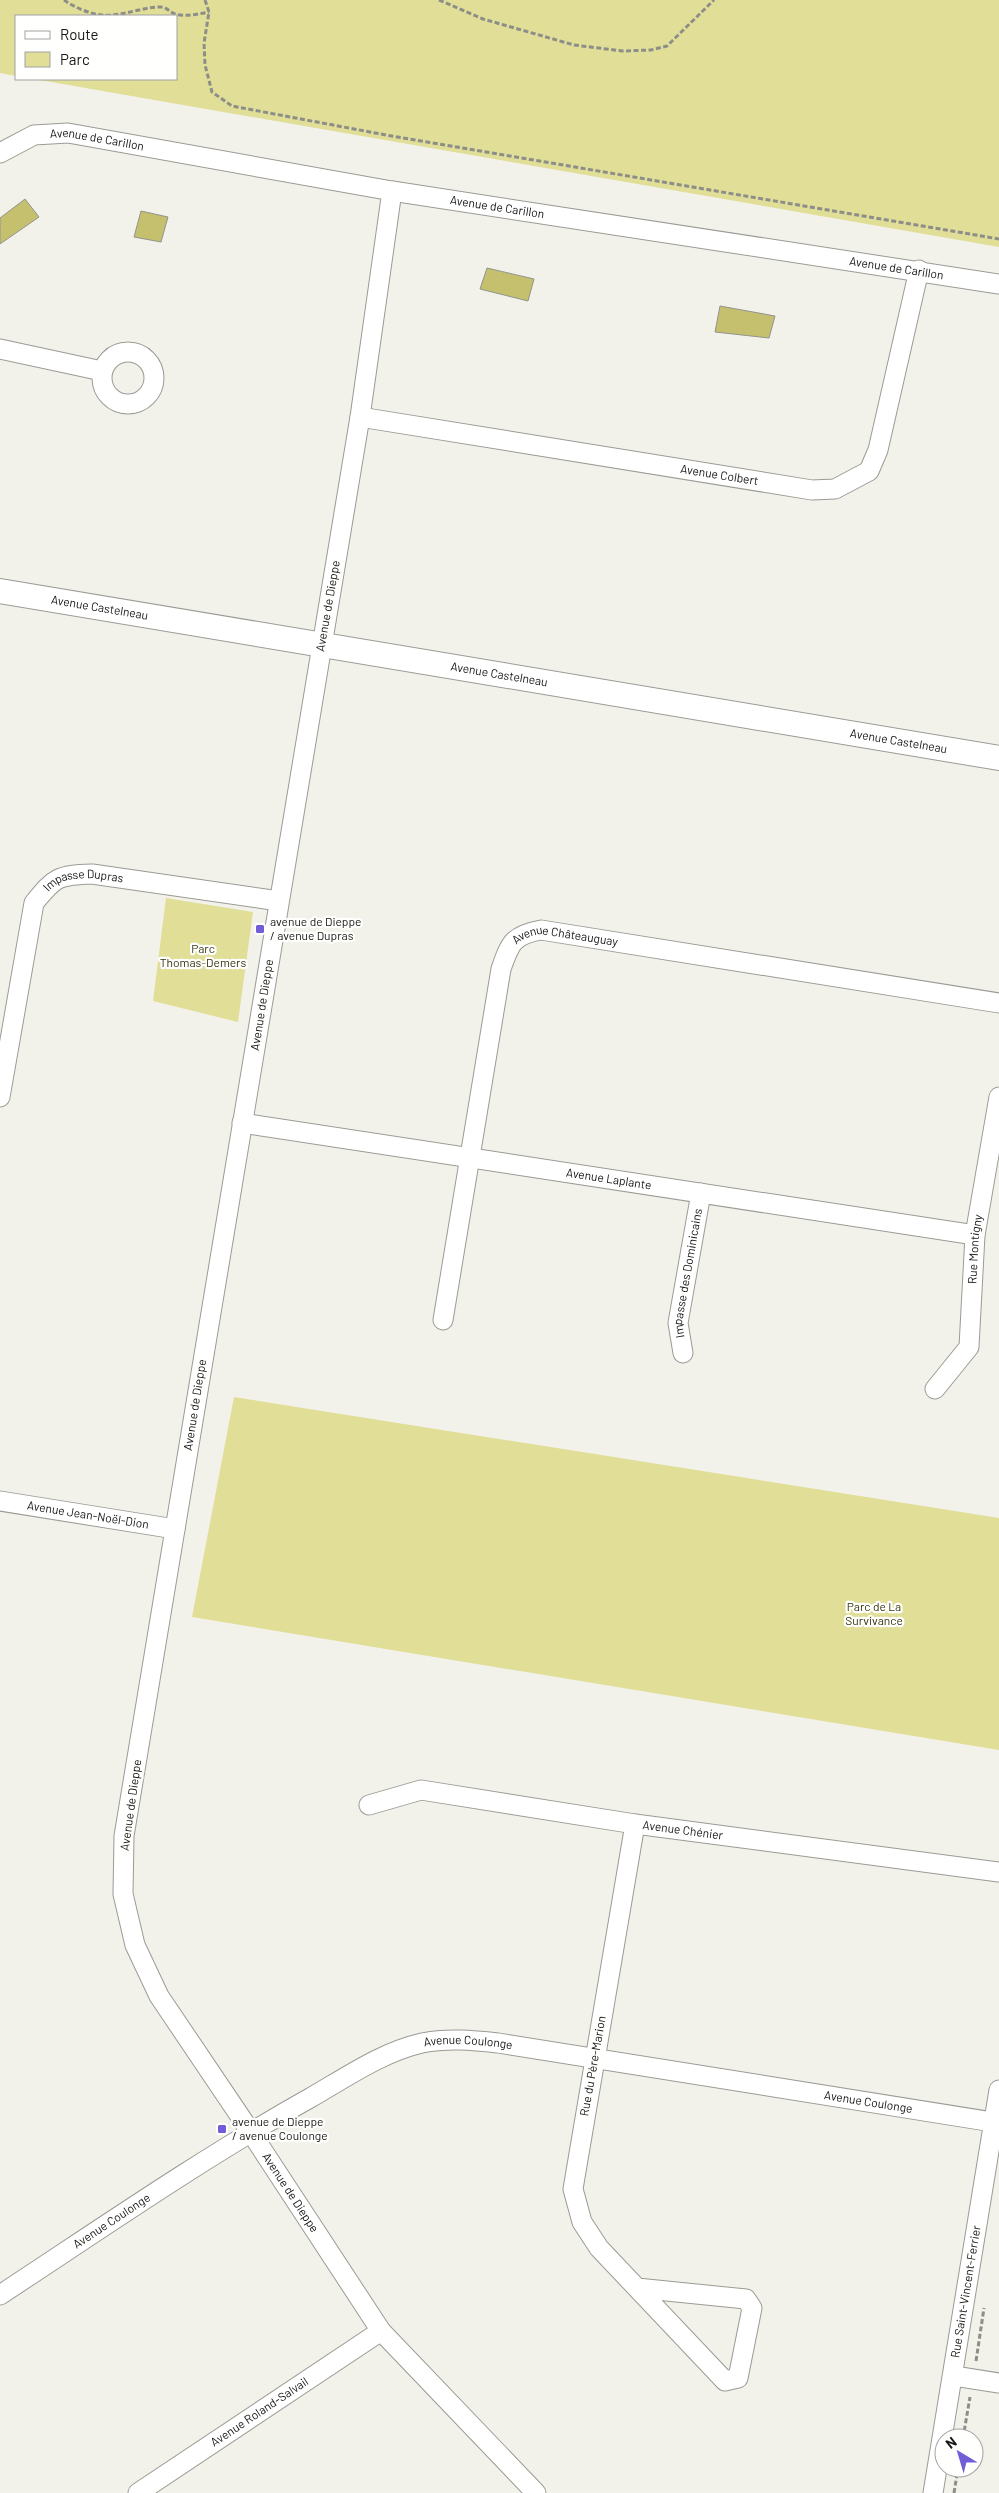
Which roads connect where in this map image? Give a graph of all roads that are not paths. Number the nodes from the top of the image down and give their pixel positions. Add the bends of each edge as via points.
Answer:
1 (0, 153) edge
2 (392, 191) junction
3 (919, 270) junction
4 (999, 284) edge
5 (0, 349) edge
6 (102, 371) dead end
7 (360, 417) junction
8 (0, 591) edge
9 (321, 646) junction
10 (999, 758) edge
11 (279, 900) junction
12 (999, 1004) edge
13 (0, 1097) edge
14 (999, 1097) edge
15 (242, 1123) junction
16 (469, 1158) junction
17 (701, 1193) junction
18 (975, 1235) junction
19 (443, 1320) dead end
20 (683, 1353) dead end
21 (935, 1389) dead end
22 (0, 1501) edge
23 (175, 1529) junction
24 (369, 1805) dead end
25 (636, 1824) junction
26 (999, 1872) edge
27 (594, 2058) junction
28 (999, 2090) edge
29 (997, 2122) edge
30 (250, 2131) junction
31 (637, 2288) junction
32 (0, 2295) edge
33 (381, 2331) junction
34 (954, 2376) junction
35 (999, 2383) edge
36 (138, 2493) edge
37 (536, 2493) edge
38 (933, 2493) edge

1 - 2 street, Avenue de Carillon via 34,135 68,133
2 - 3 street, Avenue de Carillon
2 - 7 street, Avenue de Dieppe
3 - 4 street, Avenue de Carillon
3 - 7 street, Avenue Colbert via 878,450 870,471 835,489 812,490
5 - 6 street
7 - 9 street, Avenue de Dieppe
8 - 9 street, Avenue Castelneau
9 - 10 street, Avenue Castelneau
9 - 11 street, Avenue de Dieppe
11 - 13 street, Impasse Dupras via 92,874 66,874 49,884 34,903
11 - 15 street, Avenue de Dieppe
12 - 16 street, Avenue Châteauguay via 541,930 523,934 515,939 501,969
14 - 18 street, Rue Montigny
15 - 16 street, Avenue Laplante
15 - 23 street, Avenue de Dieppe
16 - 17 street, Avenue Laplante
16 - 19 street, Avenue Châteauguay
17 - 18 street, Avenue Laplante
17 - 20 street, Impasse des Dominicains via 678,1323
18 - 21 street, Rue Montigny via 969,1347
22 - 23 street, Avenue Jean-Noël-Dion
23 - 30 street, Avenue de Dieppe via 124,1836 123,1894 135,1945 159,1996
24 - 25 street, Avenue Chénier via 421,1790
25 - 26 street, Avenue Chénier
25 - 27 street, Rue du Père-Marion
27 - 29 street, Avenue Coulonge
27 - 30 street, Avenue Coulonge via 469,2039 422,2043 365,2066
27 - 31 street, Rue du Père-Marion via 573,2189 582,2222 599,2248
28 - 29 street, Rue Saint-Vincent-Ferrier
29 - 34 street, Rue Saint-Vincent-Ferrier
30 - 32 street, Avenue Coulonge
30 - 33 street, Avenue de Dieppe
31 - 31 street, Rue du Père-Marion via 725,2381 738,2378 752,2308 746,2299
33 - 36 street, Avenue Roland-Salvail
33 - 37 street, Avenue de Dieppe
34 - 35 street
34 - 38 street, Rue Saint-Vincent-Ferrier

